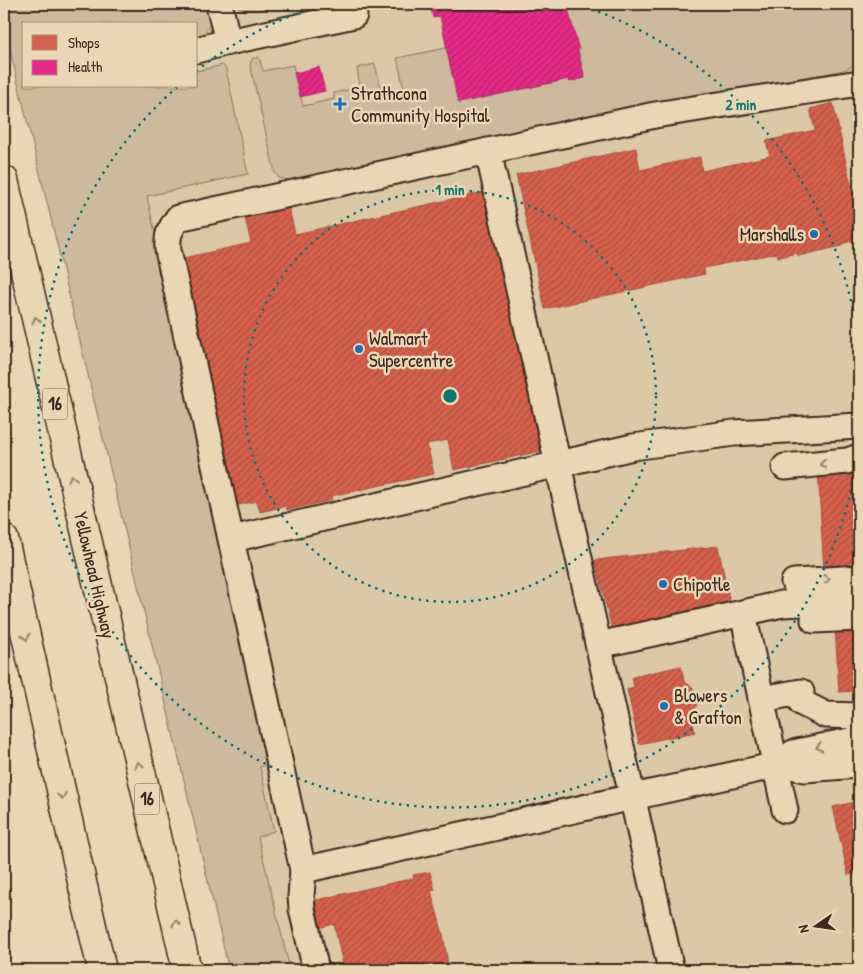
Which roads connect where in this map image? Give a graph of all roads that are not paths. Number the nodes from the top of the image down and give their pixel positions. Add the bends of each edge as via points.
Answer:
1 (219, 4) edge
2 (354, 15) dead end
3 (228, 42) junction
4 (198, 50) edge
5 (859, 83) edge
6 (488, 151) junction
7 (4, 180) edge
8 (859, 426) edge
9 (859, 457) edge
10 (558, 464) junction
11 (785, 467) dead end
12 (4, 539) edge
13 (232, 539) junction
14 (4, 558) edge
15 (859, 578) edge
16 (794, 582) dead end
17 (18, 600) junction
18 (853, 610) edge
19 (743, 613) junction
20 (796, 620) dead end
21 (598, 645) junction
22 (762, 700) junction
23 (859, 716) edge
24 (859, 740) edge
25 (779, 765) junction
26 (859, 765) edge
27 (633, 797) junction
28 (785, 810) dead end
29 (303, 870) junction
30 (102, 970) edge
31 (187, 970) edge
32 (316, 970) edge
33 (671, 970) edge

1 - 3 lane
2 - 3 lane
3 - 4 lane
5 - 6 lane via 655,115
6 - 10 lane
6 - 13 lane via 178,218 171,228 167,236 168,250
31 -> 7 highway, Yellowhead Highway / 16
8 - 10 lane via 699,437 633,447
9 -> 11 lane via 847,462
10 - 13 lane
10 - 21 lane
12 - 17 highway
13 - 29 lane
14 - 17 highway
16 -> 15 lane
17 -> 30 highway
18 - 19 lane via 782,604
18 - 20 lane
19 - 21 lane
19 - 22 lane
21 - 27 lane
22 - 23 lane via 802,697 826,715
22 - 25 lane
24 -> 25 lane via 793,753
25 - 26 lane via 805,768
25 - 27 lane
25 - 28 lane
27 - 29 lane
27 - 33 lane
29 - 32 lane via 302,909

